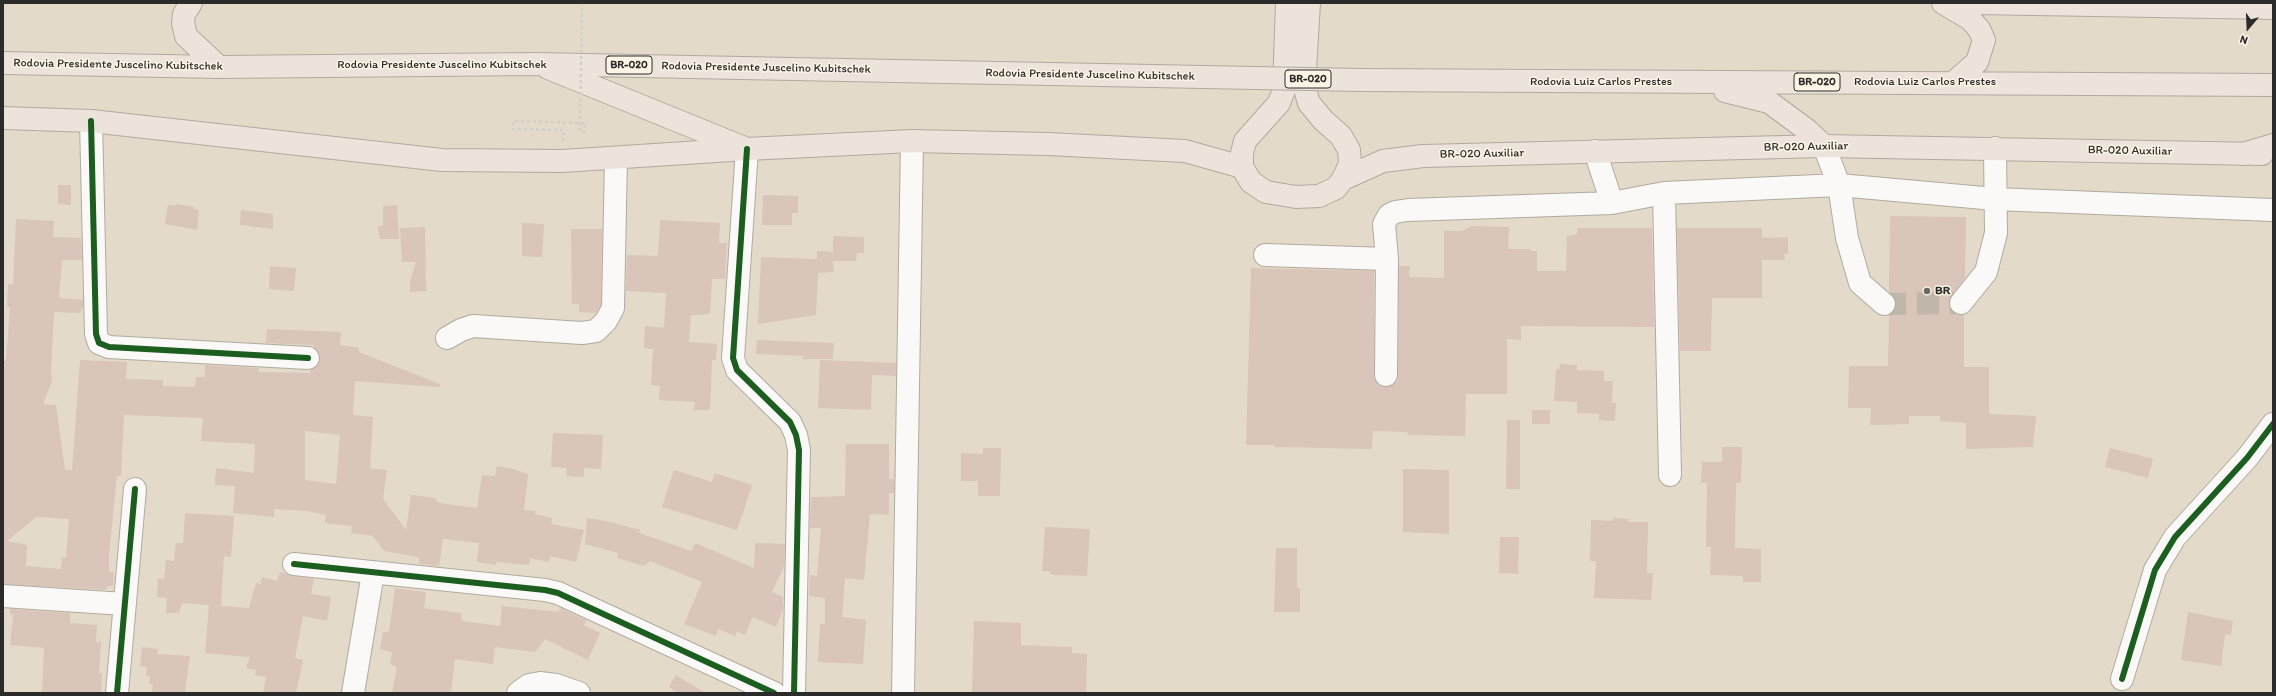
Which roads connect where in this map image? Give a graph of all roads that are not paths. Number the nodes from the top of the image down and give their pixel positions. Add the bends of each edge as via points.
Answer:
1 (191, 3) edge
2 (1287, 3) edge
3 (1310, 3) edge
4 (1943, 3) edge
5 (1976, 3) edge
6 (2273, 8) edge
7 (3, 63) edge
8 (536, 64) junction
9 (220, 67) junction
10 (1361, 80) joint
11 (1954, 82) junction
12 (1688, 83) junction
13 (2273, 85) edge
14 (3, 118) edge
15 (91, 121) junction
16 (912, 141) junction
17 (2273, 145) edge
18 (1824, 146) junction
19 (1995, 148) junction
20 (747, 149) junction
21 (1595, 151) junction
22 (2243, 154) junction
23 (2273, 154) edge
24 (616, 158) junction
25 (1242, 167) junction
26 (1343, 179) junction
27 (1838, 185) junction
28 (1664, 192) junction
29 (1995, 199) junction
30 (1612, 203) junction
31 (2273, 210) edge
32 (1265, 255) dead end
33 (1387, 259) junction
34 (1961, 303) dead end
35 (1884, 304) tunnel mouth
36 (447, 338) dead end
37 (308, 358) dead end
38 (1386, 375) dead end
39 (2273, 424) edge
40 (1670, 475) dead end
41 (135, 489) dead end
42 (294, 564) dead end
43 (373, 573) junction
44 (3, 596) edge
45 (124, 604) junction
46 (2122, 679) dead end
47 (117, 693) edge
48 (353, 693) edge
49 (518, 693) edge
50 (579, 693) edge
51 (774, 693) edge
52 (794, 693) edge
53 (903, 693) edge

1 - 9 main road via 184,14 186,36
2 - 25 main road via 1284,90 1279,103 1245,141
3 - 26 main road via 1304,86 1309,103 1341,136 1349,150 1350,164
4 - 11 main road via 1970,19 1984,40 1977,62
5 - 6 main road
7 - 9 main road, Rodovia Presidente Juscelino Kubitschek / BR-020
8 - 9 main road, Rodovia Presidente Juscelino Kubitschek / BR-020
8 - 10 main road, Rodovia Presidente Juscelino Kubitschek / BR-020, bridge
8 - 20 main road
10 - 12 main road, Rodovia Luiz Carlos Prestes / BR-020
11 - 12 main road, Rodovia Luiz Carlos Prestes / BR-020
11 - 13 main road, Rodovia Luiz Carlos Prestes / BR-020
12 - 18 main road via 1769,102
14 - 15 main road
15 - 24 main road via 442,160 562,161
15 - 37 street via 96,334 100,343 108,347
16 - 20 main road
16 - 25 main road via 1185,151
16 - 53 street
17 - 22 main road
18 - 19 main road, BR-020 Auxiliar
18 - 21 main road, BR-020 Auxiliar
18 - 27 street
19 - 22 main road, BR-020 Auxiliar
19 - 29 street
20 - 24 main road
20 - 52 street via 733,358 737,370 790,422 799,450
21 - 26 main road, BR-020 Auxiliar via 1423,156 1383,161
21 - 30 street
22 - 23 main road, BR-020 Auxiliar
24 - 36 street via 613,308 606,321 596,331 582,333 474,326
25 - 26 main road via 1251,182 1278,196 1319,196 1336,188
27 - 28 street
27 - 29 street
27 - 35 street via 1847,238 1860,282
28 - 30 street
28 - 40 street
29 - 31 street
29 - 34 street via 1996,233 1986,272
30 - 33 street via 1395,212 1389,215 1384,224
32 - 33 street
33 - 38 street
39 - 46 street via 2247,458 2175,537 2155,570
41 - 45 street
42 - 43 street
43 - 48 street
43 - 51 street via 558,593
44 - 45 street
45 - 47 street
49 - 50 street via 529,685 540,683 556,685

